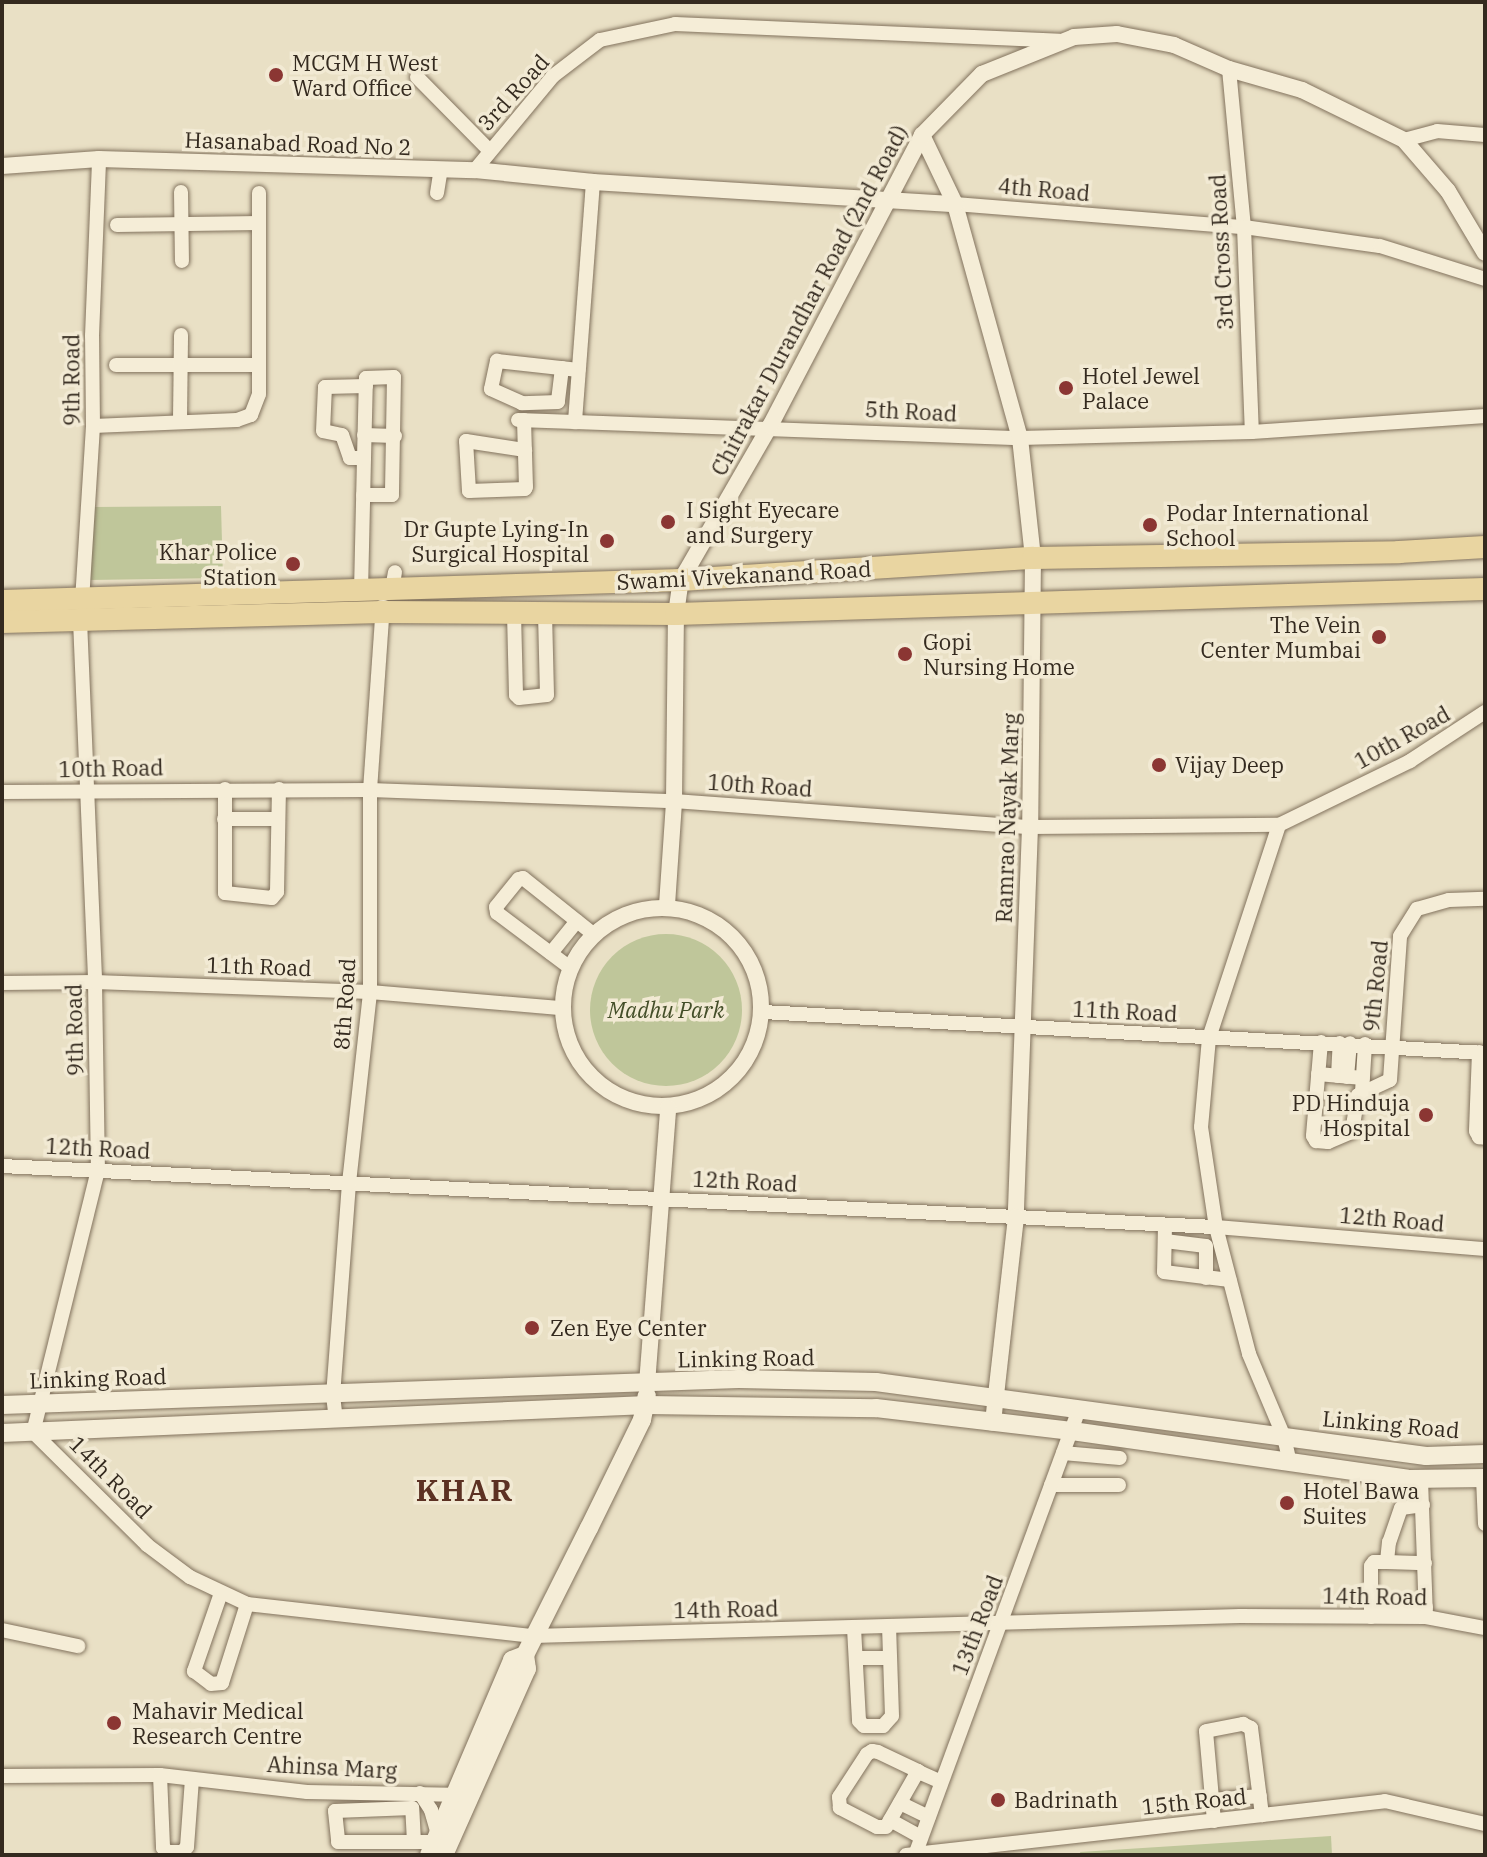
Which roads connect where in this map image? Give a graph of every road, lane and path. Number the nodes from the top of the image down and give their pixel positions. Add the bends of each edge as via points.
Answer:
1 (1064, 41) junction
2 (1229, 69) junction
3 (417, 77) dead end
4 (922, 135) junction
5 (1485, 135) edge
6 (1404, 140) junction
7 (490, 151) junction
8 (99, 159) junction
9 (2, 166) edge
10 (441, 169) junction
11 (475, 170) junction
12 (593, 182) junction
13 (181, 192) dead end
14 (259, 193) dead end
15 (437, 193) dead end
16 (885, 201) junction
17 (955, 204) junction
18 (259, 223) junction
19 (181, 224) junction
20 (117, 225) dead end
21 (1244, 227) junction
22 (1485, 253) edge
23 (182, 261) dead end
24 (1485, 279) edge
25 (181, 335) dead end
26 (181, 364) junction
27 (116, 365) dead end
28 (259, 365) junction
29 (562, 368) junction
30 (579, 370) junction
31 (366, 386) junction
32 (532, 402) junction
33 (1485, 416) edge
34 (180, 420) junction
35 (525, 420) junction
36 (575, 422) junction
37 (93, 426) junction
38 (770, 426) junction
39 (1252, 432) junction
40 (364, 435) junction
41 (395, 436) junction
42 (1020, 438) junction
43 (525, 450) junction
44 (364, 458) junction
45 (363, 495) junction
46 (1485, 547) edge
47 (1033, 558) junction
48 (681, 580) junction
49 (443, 588) junction
50 (1485, 589) edge
51 (361, 591) junction
52 (388, 591) junction
53 (2, 601) edge
54 (1034, 602) junction
55 (81, 611) junction
56 (444, 612) junction
57 (514, 613) junction
58 (545, 613) junction
59 (676, 614) junction
60 (2, 622) edge
61 (1485, 712) edge
62 (88, 789) junction
63 (225, 789) junction
64 (279, 789) junction
65 (370, 790) junction
66 (2, 792) edge
67 (674, 801) junction
68 (224, 819) junction
69 (278, 819) junction
70 (1279, 825) junction
71 (1030, 827) junction
72 (1485, 899) edge
73 (667, 905) junction
74 (577, 921) junction
75 (592, 933) junction
76 (551, 953) junction
77 (569, 967) junction
78 (95, 982) junction
79 (2, 983) edge
80 (370, 992) junction
81 (562, 1008) junction
82 (763, 1012) junction
83 (1021, 1028) junction
84 (1209, 1038) junction
85 (1347, 1043) junction
86 (1391, 1045) junction
87 (1482, 1052) edge
88 (1482, 1069) edge
89 (1347, 1080) junction
90 (668, 1108) junction
91 (1485, 1138) edge
92 (2, 1166) edge
93 (98, 1170) junction
94 (349, 1183) junction
95 (658, 1199) junction
96 (1016, 1217) junction
97 (1165, 1225) junction
98 (1216, 1227) junction
99 (1165, 1241) junction
100 (1485, 1249) edge
101 (1206, 1278) junction
102 (1230, 1280) junction
103 (647, 1384) junction
104 (333, 1396) junction
105 (995, 1398) junction
106 (39, 1404) junction
107 (2, 1405) edge
108 (1078, 1411) junction
109 (644, 1413) junction
110 (336, 1420) junction
111 (993, 1423) junction
112 (1072, 1431) junction
113 (33, 1432) junction
114 (2, 1433) edge
115 (1097, 1435) junction
116 (1284, 1437) junction
117 (1063, 1453) junction
118 (1485, 1454) edge
119 (1097, 1457) junction
120 (1120, 1458) dead end
121 (1080, 1460) dead end
122 (1290, 1463) junction
123 (1484, 1478) edge
124 (1415, 1479) junction
125 (1051, 1485) junction
126 (1081, 1485) junction
127 (1119, 1485) dead end
128 (1416, 1506) junction
129 (1485, 1524) edge
130 (1387, 1562) junction
131 (1425, 1563) junction
132 (1371, 1612) junction
133 (1426, 1612) junction
134 (1001, 1624) junction
135 (889, 1627) junction
136 (854, 1628) junction
137 (1485, 1628) edge
138 (2, 1630) edge
139 (533, 1636) junction
140 (78, 1646) dead end
141 (856, 1658) junction
142 (890, 1658) junction
143 (918, 1771) junction
144 (2, 1776) edge
145 (160, 1779) junction
146 (192, 1782) junction
147 (941, 1782) junction
148 (420, 1793) junction
149 (461, 1794) junction
150 (1260, 1796) junction
151 (399, 1800) junction
152 (1212, 1800) junction
153 (900, 1803) junction
154 (1262, 1815) junction
155 (929, 1817) junction
156 (890, 1820) junction
157 (1214, 1821) junction
158 (1485, 1824) edge
159 (921, 1837) junction
160 (414, 1842) junction
161 (437, 1846) edge
162 (912, 1855) edge

1 - 2 street, Chitrakar Durandhar Road (2nd Road) via 1117,34 1174,45
1 - 4 street, Chitrakar Durandhar Road (2nd Road) via 982,74
1 - 7 street, 3rd Road via 675,24 600,40 553,76
2 - 6 street, Chitrakar Durandhar Road (2nd Road) via 1302,90
2 - 21 street, 3rd Cross Road
3 - 7 street
4 - 16 street, Chitrakar Durandhar Road (2nd Road)
4 - 17 street, Ramrao Nayak Marg
5 - 6 street via 1437,131
6 - 22 street, Chitrakar Durandhar Road (2nd Road) via 1448,191
7 - 11 street, 3rd Road
8 - 9 street, Hasanabad Road No 2
8 - 10 street, Hasanabad Road No 2
8 - 37 street, 9th Road
10 - 11 street, Hasanabad Road No 2
10 - 15 street
11 - 12 street, Hasanabad Road No 2
12 - 16 street, 4th Road
12 - 30 street
13 - 19 street
14 - 18 street
16 - 17 street, 4th Road
16 - 38 street, Chitrakar Durandhar Road (2nd Road)
17 - 21 street, 4th Road
17 - 42 street, Ramrao Nayak Marg
18 - 19 street
18 - 28 street
19 - 20 street
19 - 23 street
21 - 24 street, 4th Road via 1380,246
21 - 39 street, 3rd Cross Road
25 - 26 street
26 - 27 street
26 - 28 street
26 - 34 street
28 - 34 street via 259,394 251,415 237,420
29 - 30 street
29 - 32 street via 558,402
29 - 32 street via 495,362 492,391
30 - 36 street
31 - 40 street
31 - 41 street via 368,375 396,378
31 - 44 street via 325,387 323,431 342,435 350,458
32 - 35 street
33 - 39 street, 5th Road
34 - 37 street
35 - 36 street, 5th Road
35 - 43 street
36 - 38 street, 5th Road
37 - 55 street, 9th Road
38 - 42 street, 5th Road
38 - 48 street, Chitrakar Durandhar Road (2nd Road)
39 - 42 street, 5th Road
40 - 41 street
40 - 44 street
41 - 45 street via 392,495
42 - 47 street, Ramrao Nayak Marg
43 - 43 street via 525,489 469,491 466,441
44 - 45 street
45 - 51 street
46 - 47 main road, Swami Vivekanand Road
47 - 48 main road, Swami Vivekanand Road
47 - 54 street, Ramrao Nayak Marg
48 - 49 main road, Swami Vivekanand Road
48 - 59 street, Chitrakar Durandhar Road (2nd Road)
49 - 52 main road, Swami Vivekanand Road
49 - 56 main road
50 - 54 main road, Swami Vivekanand Road
51 - 52 main road, Swami Vivekanand Road
51 - 55 main road, Swami Vivekanand Road
52 - 55 main road, Swami Vivekanand Road
52 - 56 main road, Swami Vivekanand Road
52 - 65 street, 8th Road
53 - 55 main road, Swami Vivekanand Road
54 - 59 main road, Swami Vivekanand Road
54 - 71 street, Ramrao Nayak Marg
55 - 60 main road, Swami Vivekanand Road
55 - 62 street, 9th Road
56 - 57 main road, Swami Vivekanand Road
57 - 58 main road, Swami Vivekanand Road
57 - 58 street via 519,698 547,695
58 - 59 main road, Swami Vivekanand Road
59 - 67 street, Chitrakar Durandhar Road (2nd Road)
61 - 70 street, 10th Road via 1410,761
62 - 63 street, 10th Road
62 - 66 street, 10th Road
62 - 78 street, 9th Road
63 - 64 street, 10th Road
63 - 68 street
64 - 65 street, 10th Road
64 - 69 street
65 - 67 street, 10th Road
65 - 80 street, 8th Road
67 - 71 street, 10th Road
67 - 73 street, Chitrakar Durandhar Road (2nd Road)
68 - 69 street
68 - 69 street via 225,893 272,898 277,892
70 - 71 street, 10th Road
70 - 84 street
71 - 83 street, Ramrao Nayak Marg
72 - 86 street, 9th Road via 1449,900 1417,909 1400,936
73 - 75 street via 626,912
73 - 82 street via 717,921 752,960
74 - 75 street
74 - 76 street
74 - 76 street via 523,878 496,907
75 - 77 street
76 - 77 street
77 - 81 street
78 - 79 street, 11th Road
78 - 80 street, 11th Road
78 - 93 street, 9th Road
80 - 81 street, 11th Road
80 - 94 street, 8th Road
81 - 90 street via 570,1047 594,1080 628,1102
82 - 83 street, 11th Road
82 - 90 street via 749,1059 715,1093
83 - 84 street, 11th Road
83 - 96 street, Ramrao Nayak Marg
84 - 85 street, 11th Road
84 - 98 street via 1201,1127
85 - 86 street, 11th Road
85 - 89 street
85 - 89 street
85 - 89 street
86 - 87 street, 11th Road
86 - 89 street, 9th Road via 1390,1080
87 - 88 street
88 - 91 street via 1476,1131
90 - 95 street
92 - 93 street, 12th Road
93 - 94 street, 12th Road
93 - 106 street, 9th Road
94 - 95 street, 12th Road
94 - 104 street, 8th Road
95 - 96 street, 12th Road
95 - 103 street
96 - 97 street, 12th Road
96 - 105 street, Ramrao Nayak Marg
97 - 98 street, 12th Road
97 - 99 street
98 - 100 street, 12th Road
98 - 102 street
99 - 101 street via 1206,1246
99 - 101 street via 1164,1272
101 - 102 street
102 - 116 street via 1249,1354
103 - 104 main road, Linking Road
103 - 105 main road, Linking Road via 739,1379 876,1382
103 - 109 main road
104 - 106 main road, Linking Road
104 - 110 street, 8th Road
105 - 108 main road, Linking Road
105 - 111 street, Ramrao Nayak Marg
106 - 107 main road, Linking Road
106 - 113 street, 9th Road
108 - 112 street, 13th Road
108 - 116 main road, Linking Road
109 - 110 main road
109 - 111 main road via 876,1408
109 - 139 main road
110 - 113 main road
111 - 112 main road
112 - 115 main road
112 - 117 street, 13th Road
113 - 114 main road
113 - 139 street, 14th Road via 147,1545 231,1606
115 - 119 street
115 - 122 main road
116 - 118 main road, Linking Road via 1426,1456
116 - 122 street
117 - 119 street
117 - 125 street, 13th Road
119 - 120 street
121 - 126 street
122 - 124 main road
123 - 124 main road
123 - 129 street
124 - 128 street
125 - 126 street
125 - 134 street, 13th Road
126 - 127 street
128 - 130 street via 1401,1508
128 - 131 street
130 - 131 street
130 - 132 street via 1372,1563
131 - 133 street
132 - 133 street, 14th Road
132 - 134 street, 14th Road
133 - 137 street, 14th Road
134 - 135 street, 14th Road
134 - 147 street, 13th Road
135 - 136 street, 14th Road
135 - 142 street
136 - 139 street, 14th Road
136 - 141 street
138 - 140 street
139 - 149 main road via 525,1655 512,1660
141 - 142 street
141 - 142 street via 859,1721 883,1726 891,1721
143 - 147 street
143 - 153 street
143 - 156 street via 872,1751 839,1797 842,1810 877,1827 886,1827
144 - 145 street, Ahinsa Marg
145 - 146 street, Ahinsa Marg
145 - 146 street via 162,1842 168,1852 187,1847
146 - 151 street, Ahinsa Marg
147 - 155 street, 13th Road
148 - 149 street, Ahinsa Marg
148 - 151 street, Ahinsa Marg
148 - 161 street via 431,1810
149 - 161 main road
150 - 152 street
150 - 152 street via 1251,1728 1243,1724 1206,1731
150 - 154 street
151 - 160 street via 413,1809
151 - 160 street via 337,1810 336,1838
152 - 157 street
153 - 155 street
153 - 156 street
154 - 157 street, 15th Road
154 - 158 street, 15th Road via 1385,1801
155 - 159 street, 13th Road
156 - 159 street
157 - 162 street, 15th Road
159 - 162 street, 13th Road
160 - 161 street

